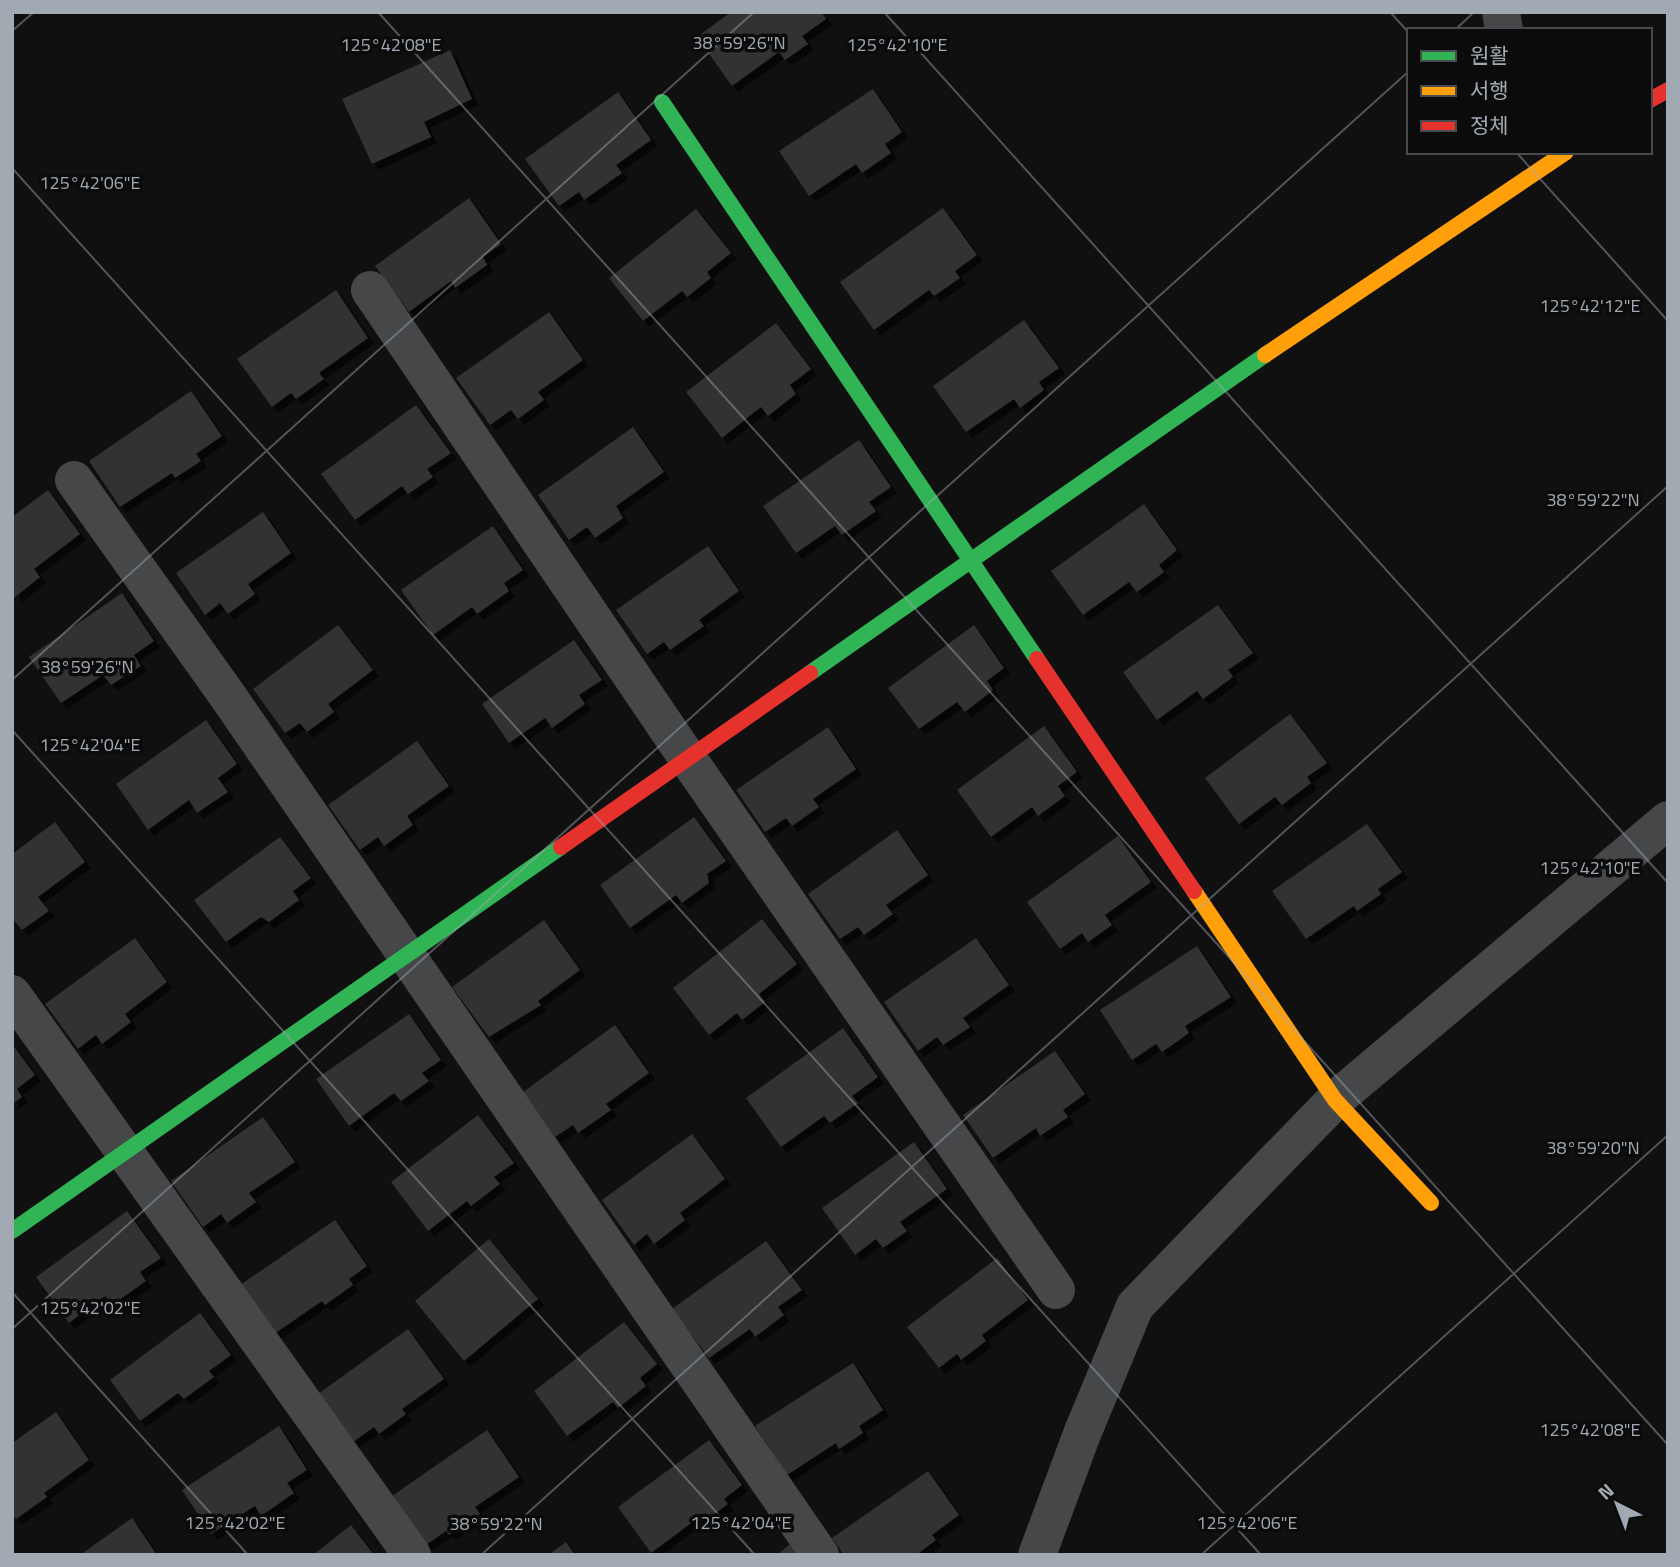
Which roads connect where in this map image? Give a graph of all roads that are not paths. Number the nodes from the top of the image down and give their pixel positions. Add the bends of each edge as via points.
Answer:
1 (1668, 90) edge
2 (1652, 99) edge
3 (662, 102) dead end
4 (1559, 154) edge
5 (1523, 165) edge
6 (370, 290) dead end
7 (75, 480) dead end
8 (973, 562) junction
9 (688, 759) junction
10 (1668, 820) edge
11 (405, 955) junction
12 (12, 994) edge
13 (1335, 1100) junction
14 (126, 1153) junction
15 (1432, 1203) dead end
16 (12, 1231) edge
17 (1056, 1290) dead end
18 (412, 1555) edge
19 (820, 1555) edge
20 (1037, 1555) edge

1 - 2 street
3 - 8 street
4 - 5 street
5 - 8 street
6 - 9 street
7 - 11 street
8 - 9 street
8 - 13 street
9 - 11 street
9 - 17 street
10 - 13 street
11 - 14 street
11 - 19 street
12 - 14 street
13 - 15 street
13 - 20 street via 1135,1306
14 - 16 street
14 - 18 street

